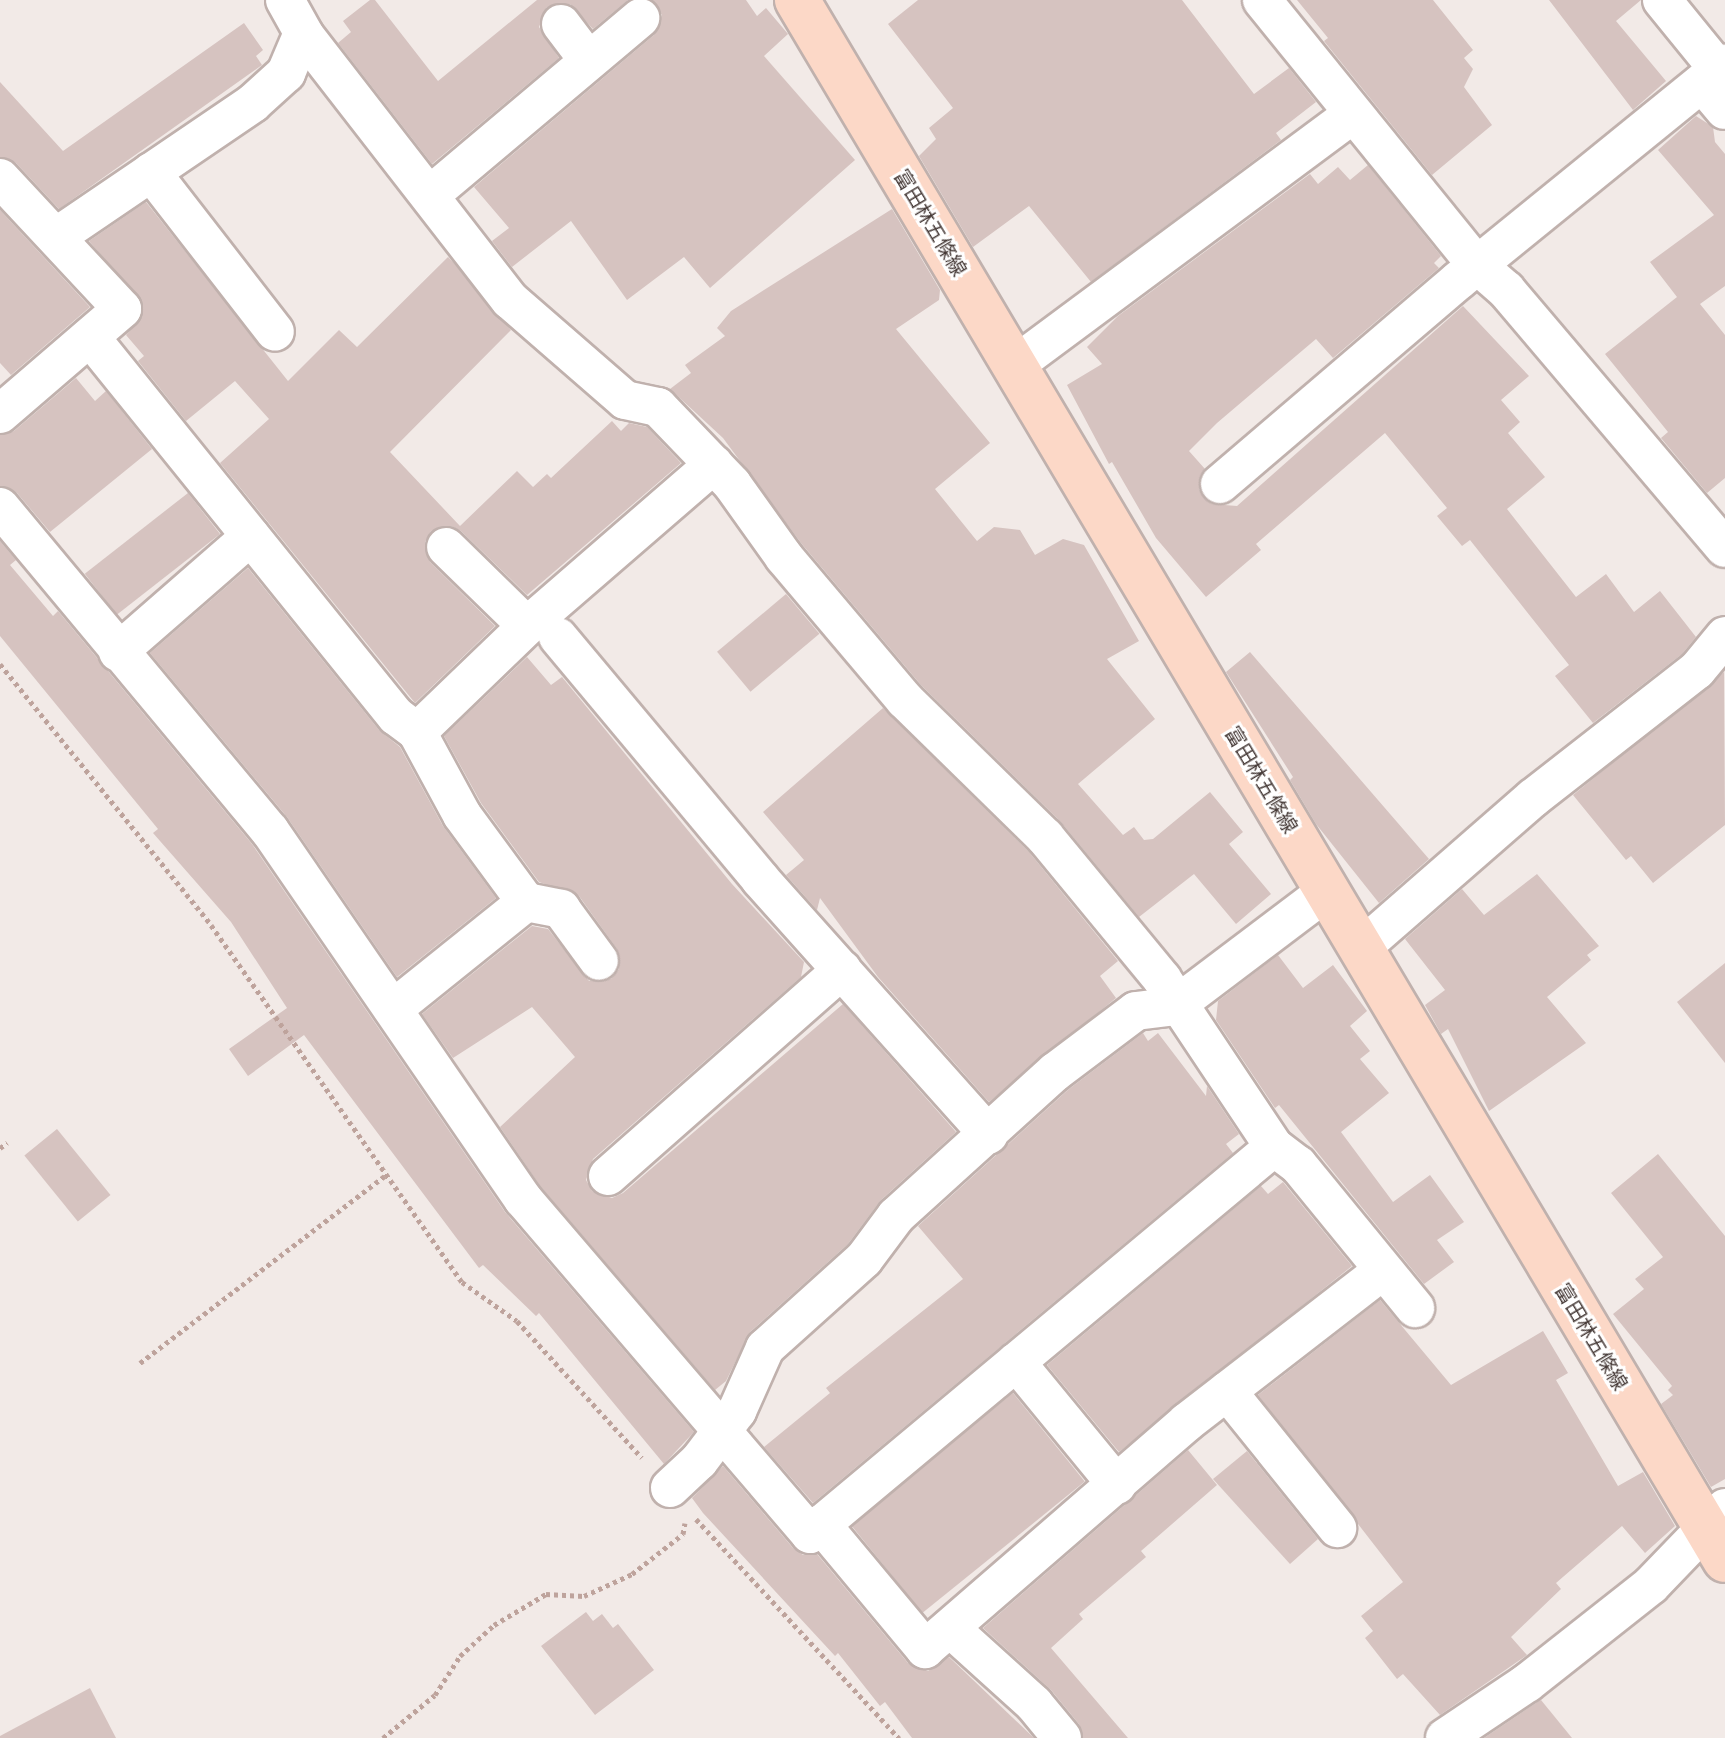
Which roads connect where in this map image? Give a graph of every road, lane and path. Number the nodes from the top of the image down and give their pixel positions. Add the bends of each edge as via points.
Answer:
1 (285, 0) edge
2 (797, 0) edge
3 (1262, 0) edge
4 (1662, 0) edge
5 (640, 18) dead end
6 (561, 24) dead end
7 (303, 33) junction
8 (589, 61) junction
9 (1718, 81) edge
10 (1352, 115) junction
11 (151, 172) junction
12 (0, 178) edge
13 (430, 195) junction
14 (56, 237) junction
15 (1480, 268) junction
16 (275, 332) dead end
17 (90, 337) junction
18 (1015, 365) junction
19 (0, 414) edge
20 (714, 464) junction
21 (1220, 484) dead end
22 (0, 507) edge
23 (251, 536) junction
24 (446, 547) dead end
25 (1725, 548) edge
26 (542, 632) junction
27 (1725, 636) edge
28 (118, 652) junction
29 (0, 664) edge
30 (417, 732) junction
31 (1327, 891) junction
32 (526, 902) junction
33 (1361, 948) junction
34 (599, 961) dead end
35 (842, 970) junction
36 (1175, 1006) junction
37 (393, 1009) junction
38 (989, 1135) junction
39 (7, 1143) dead end
40 (1274, 1147) junction
41 (0, 1148) edge
42 (385, 1176) junction
43 (608, 1176) dead end
44 (1381, 1272) junction
45 (1415, 1308) dead end
46 (1016, 1362) junction
47 (140, 1363) dead end
48 (1227, 1391) junction
49 (723, 1430) junction
50 (1117, 1485) junction
51 (678, 1498) junction
52 (821, 1524) junction
53 (1337, 1528) dead end
54 (1718, 1531) edge
55 (950, 1628) junction
56 (383, 1738) edge
57 (899, 1738) edge
58 (1062, 1738) edge
59 (1445, 1738) edge

1 - 7 street
2 - 18 main road, 富田林五條線
3 - 10 street
4 - 9 street
5 - 8 street
6 - 8 street
7 - 11 street via 286,73 253,103
7 - 13 street
8 - 13 street
9 - 15 street
10 - 15 street
10 - 18 street
11 - 14 street
11 - 16 street
12 - 14 street
13 - 20 street via 510,300 625,400 658,407
14 - 17 street via 122,309
15 - 21 street via 1459,280
15 - 25 street via 1506,290
17 - 19 street
17 - 23 street
18 - 31 main road, 富田林五條線
20 - 26 street
20 - 36 street via 876,667 970,769 1045,837 1162,979
22 - 28 street
23 - 28 street
23 - 30 street via 396,716
24 - 26 street
26 - 30 street
26 - 35 street
27 - 33 street via 1697,670 1533,798
28 - 37 street via 270,831
29 - 42 path via 211,925
30 - 32 street via 462,815
31 - 33 main road, 富田林五條線
31 - 36 street
32 - 34 street via 561,909
32 - 37 street
33 - 54 main road, 富田林五條線
35 - 38 street
35 - 43 street
36 - 38 street via 1136,1011 1055,1072
36 - 40 street
37 - 49 street via 523,1199
38 - 49 street via 896,1216 864,1259 783,1327 765,1348
39 - 41 path
40 - 44 street via 1298,1165
40 - 46 street
42 - 47 path
42 - 51 path via 462,1282 517,1321
44 - 45 street
44 - 48 street
46 - 50 street
46 - 52 street
48 - 50 street
48 - 53 street
49 - 51 street
49 - 52 street via 810,1534
50 - 55 street
51 - 56 path via 683,1534 632,1574 584,1596 546,1594 494,1625 460,1656 435,1695
51 - 57 path
52 - 55 street via 925,1649
54 - 59 street via 1527,1683
55 - 58 street via 1034,1704

